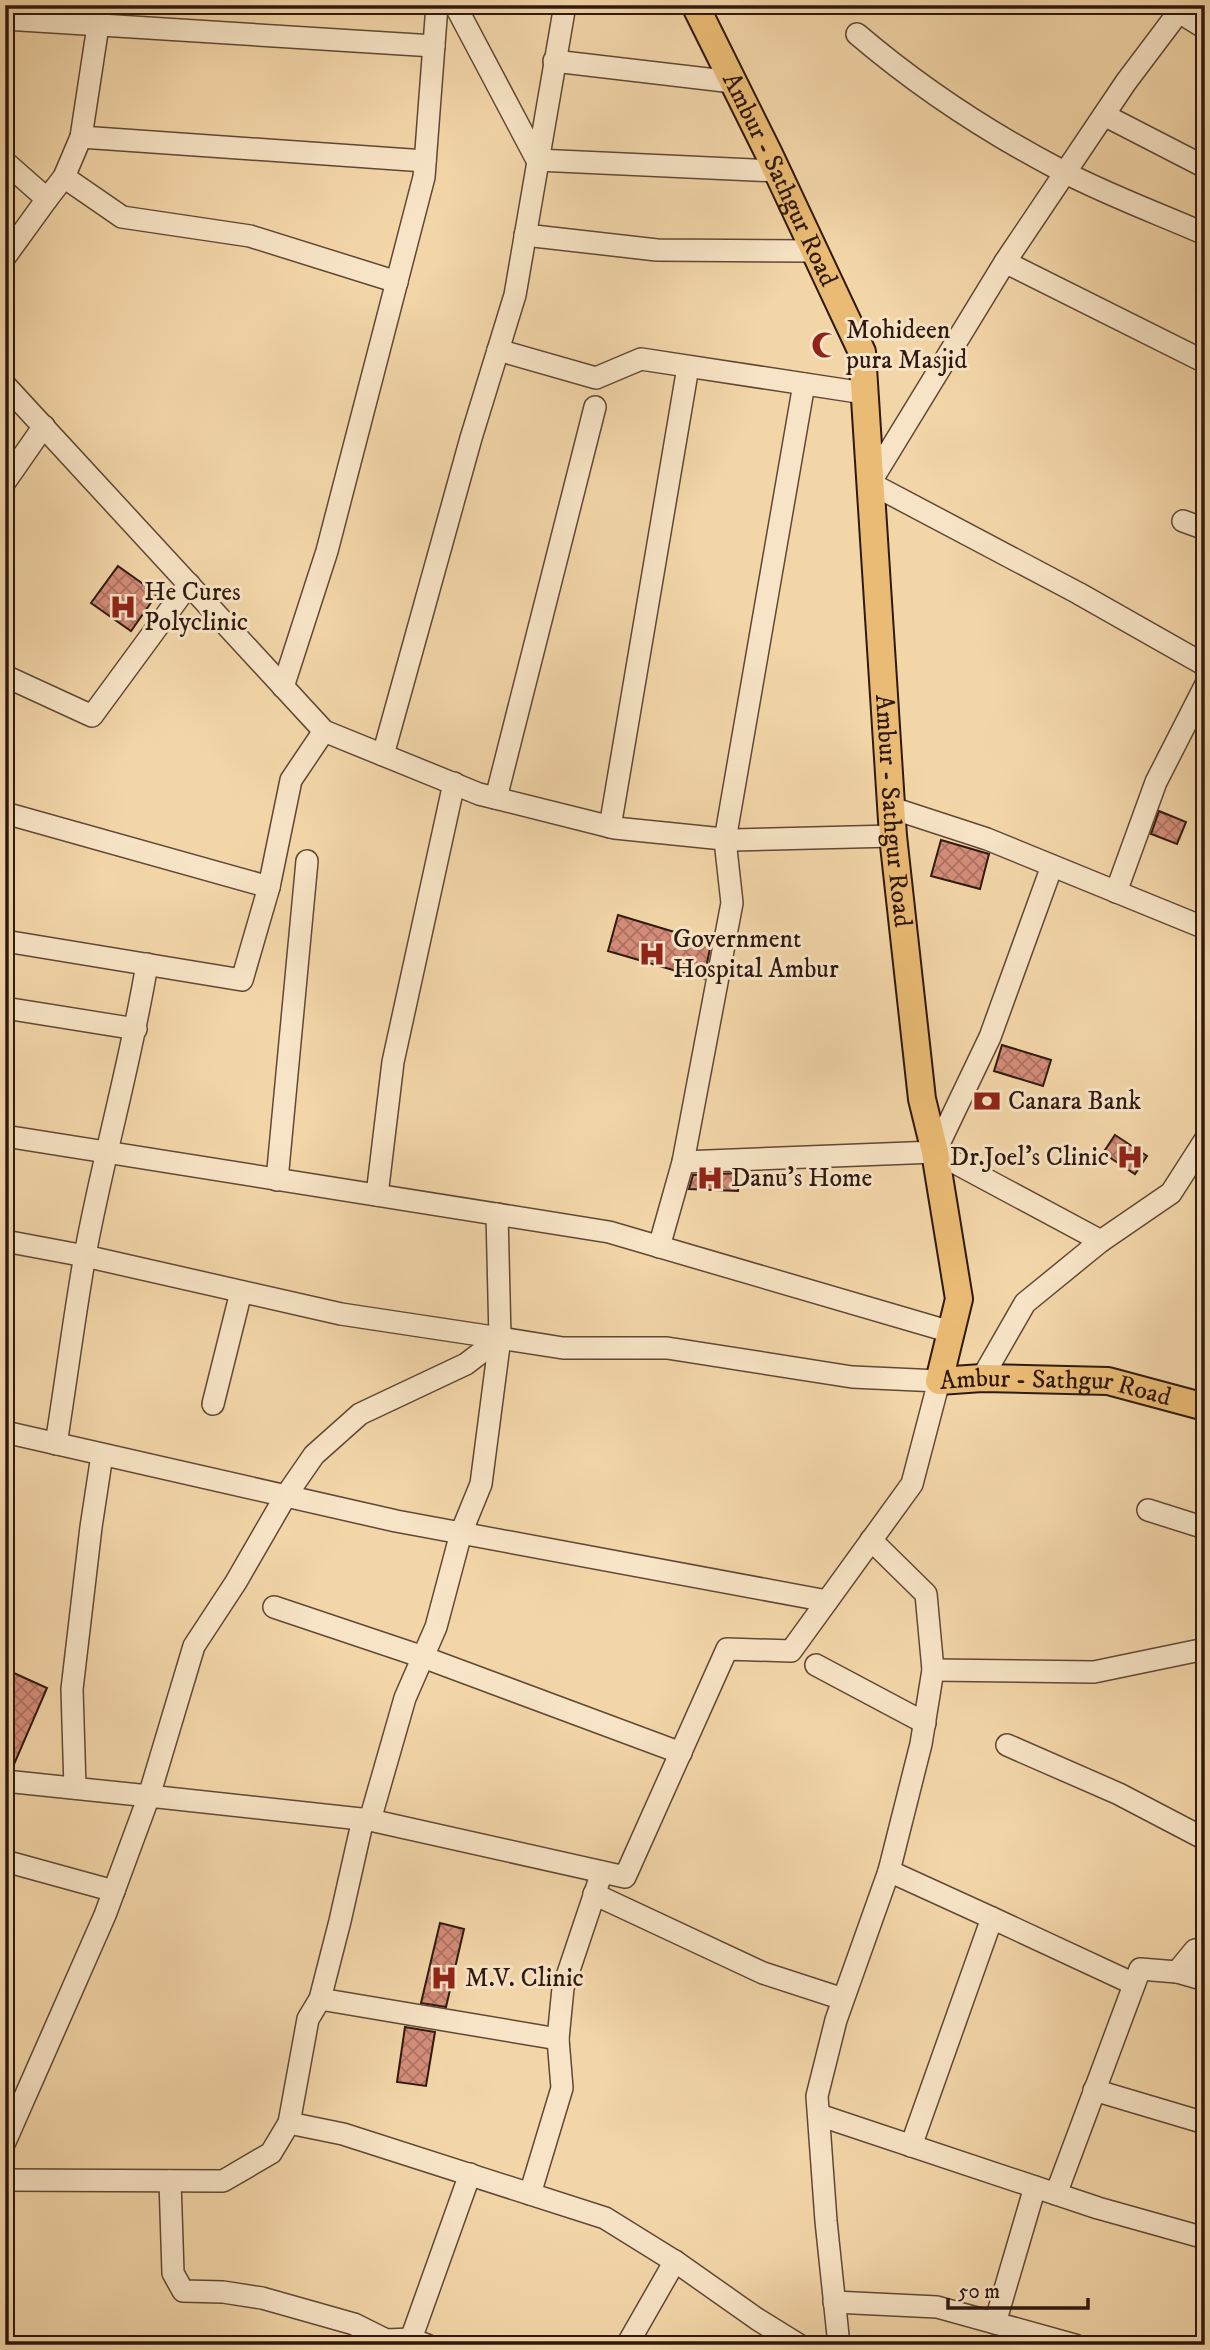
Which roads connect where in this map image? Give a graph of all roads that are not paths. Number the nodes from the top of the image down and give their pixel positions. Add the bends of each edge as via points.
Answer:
1 (437, 5) edge
2 (455, 5) edge
3 (565, 5) edge
4 (695, 5) edge
5 (1181, 9) edge
6 (5, 19) edge
7 (98, 26) junction
8 (1205, 28) edge
9 (857, 34) dead end
10 (434, 46) junction
11 (554, 61) junction
12 (733, 82) junction
13 (1104, 115) junction
14 (81, 138) junction
15 (537, 160) junction
16 (5, 162) edge
17 (425, 162) junction
18 (1205, 167) edge
19 (777, 171) junction
20 (1065, 172) junction
21 (64, 177) junction
22 (47, 199) junction
23 (1205, 234) edge
24 (524, 236) junction
25 (814, 251) junction
26 (5, 257) edge
27 (1005, 262) junction
28 (397, 282) junction
29 (498, 350) junction
30 (1205, 362) edge
31 (688, 368) junction
32 (5, 384) edge
33 (804, 384) junction
34 (864, 393) junction
35 (595, 407) dead end
36 (44, 426) junction
37 (5, 482) edge
38 (870, 483) junction
39 (1182, 521) dead end
40 (1205, 529) edge
41 (189, 584) junction
42 (1205, 665) edge
43 (5, 676) edge
44 (1205, 686) edge
45 (283, 687) junction
46 (324, 731) junction
47 (383, 755) junction
48 (454, 783) junction
49 (496, 798) junction
50 (892, 808) junction
51 (5, 813) edge
52 (610, 827) junction
53 (893, 836) junction
54 (725, 840) junction
55 (307, 861) dead end
56 (1052, 866) junction
57 (270, 887) junction
58 (1116, 892) junction
59 (1205, 929) edge
60 (5, 941) edge
61 (147, 964) junction
62 (5, 1008) edge
63 (136, 1029) junction
64 (5, 1136) edge
65 (1205, 1140) edge
66 (935, 1152) junction
67 (106, 1153) junction
68 (684, 1162) junction
69 (277, 1180) junction
70 (377, 1195) junction
71 (497, 1214) junction
72 (5, 1241) edge
73 (1101, 1241) junction
74 (659, 1247) junction
75 (85, 1256) junction
76 (242, 1292) junction
77 (951, 1332) junction
78 (500, 1338) junction
79 (982, 1378) junction
80 (939, 1381) junction
81 (213, 1404) dead end
82 (1205, 1407) edge
83 (5, 1432) edge
84 (56, 1444) junction
85 (102, 1455) junction
86 (285, 1497) junction
87 (1149, 1510) dead end
88 (1205, 1528) edge
89 (461, 1533) junction
90 (871, 1540) junction
91 (827, 1601) junction
92 (274, 1606) dead end
93 (1205, 1649) edge
94 (423, 1657) junction
95 (816, 1665) dead end
96 (933, 1670) junction
97 (925, 1723) junction
98 (1007, 1745) dead end
99 (681, 1753) junction
100 (5, 1781) edge
101 (75, 1788) junction
102 (149, 1797) junction
103 (366, 1819) junction
104 (1205, 1839) edge
105 (5, 1861) edge
106 (890, 1871) junction
107 (602, 1872) junction
108 (114, 1891) junction
109 (594, 1894) junction
110 (992, 1918) junction
111 (1205, 1948) edge
112 (1177, 1972) junction
113 (1205, 1980) edge
114 (1134, 1984) junction
115 (320, 1999) junction
116 (843, 1999) junction
117 (558, 2039) junction
118 (1094, 2090) junction
119 (818, 2115) junction
120 (289, 2123) junction
121 (1205, 2123) edge
122 (5, 2142) edge
123 (911, 2146) junction
124 (470, 2174) junction
125 (5, 2180) edge
126 (170, 2181) junction
127 (1035, 2187) junction
128 (530, 2194) junction
129 (1056, 2194) junction
130 (1205, 2238) edge
131 (675, 2261) junction
132 (835, 2302) junction
133 (995, 2323) junction
134 (419, 2342) edge
135 (627, 2345) edge
136 (799, 2345) edge
137 (839, 2345) edge
138 (1075, 2345) edge

1 - 10 street
2 - 15 street
3 - 11 street
4 - 12 main road, Ambur - Sathgur Road
5 - 8 street
5 - 13 street
6 - 7 street
7 - 10 street
7 - 14 street
9 - 20 street via 899,70
10 - 17 street
11 - 12 street
11 - 15 street
12 - 19 main road, Ambur - Sathgur Road
13 - 18 street
13 - 20 street
14 - 17 street
14 - 21 street
15 - 19 street
15 - 24 street
16 - 22 street
17 - 28 street
19 - 25 main road, Ambur - Sathgur Road
20 - 23 street
20 - 27 street
21 - 22 street
21 - 28 street via 122,217 250,236
22 - 26 street
24 - 25 street via 657,250
24 - 29 street via 515,295
25 - 34 main road, Ambur - Sathgur Road via 862,352
27 - 30 street
27 - 38 street
28 - 45 street via 327,551
29 - 31 street via 596,378 641,359
29 - 47 street
31 - 33 street
31 - 52 street
32 - 36 street
33 - 34 street
33 - 54 street
34 - 38 main road, Ambur - Sathgur Road
35 - 49 street
36 - 37 street
36 - 41 street
38 - 42 street
38 - 50 main road, Ambur - Sathgur Road
39 - 40 street
41 - 43 street via 92,716
41 - 45 street
44 - 58 street via 1156,782
45 - 46 street
46 - 47 street
46 - 57 street via 291,780
47 - 48 street
48 - 49 street
48 - 70 street via 393,1062
49 - 52 street
50 - 53 main road, Ambur - Sathgur Road
50 - 56 street
51 - 57 street
52 - 54 street
53 - 54 street
53 - 66 main road, Ambur - Sathgur Road via 922,1099
54 - 68 street via 732,903
55 - 69 street
56 - 58 street
56 - 66 street via 990,1037
57 - 61 street via 242,980
58 - 59 street
60 - 61 street
61 - 63 street
62 - 63 street
63 - 67 street
64 - 67 street
65 - 73 street via 1171,1193
66 - 68 street
66 - 73 street
66 - 77 main road, Ambur - Sathgur Road via 959,1299
67 - 69 street
67 - 75 street
68 - 74 street
69 - 70 street
70 - 71 street
71 - 74 street via 609,1232
71 - 78 street
72 - 75 street
73 - 79 street via 1025,1303
74 - 77 street
75 - 76 street
75 - 84 street
76 - 78 street via 341,1314
76 - 81 street
77 - 80 main road, Ambur - Sathgur Road
78 - 80 street via 563,1348 667,1348 852,1377
78 - 86 street via 466,1364 360,1414 314,1455
78 - 89 street via 481,1484
79 - 80 main road, Ambur - Sathgur Road
79 - 82 main road, Ambur - Sathgur Road via 1108,1381
80 - 90 street via 912,1484
83 - 84 street
84 - 85 street
85 - 86 street
85 - 101 street via 72,1689
86 - 89 street
86 - 102 street via 194,1647
87 - 88 street
89 - 91 street
89 - 94 street via 436,1627
90 - 91 street
90 - 96 street via 926,1594
91 - 99 street via 791,1651 727,1649
92 - 94 street
93 - 96 street via 1094,1672
94 - 99 street
94 - 103 street
95 - 97 street
96 - 97 street
97 - 106 street
98 - 104 street via 1119,1794
99 - 107 street via 625,1877
100 - 101 street
101 - 102 street
102 - 103 street
102 - 108 street
103 - 107 street
103 - 115 street
105 - 108 street
106 - 110 street
106 - 116 street
107 - 109 street
108 - 122 street
109 - 116 street via 763,1973
109 - 117 street via 563,1988
110 - 114 street
110 - 123 street
111 - 112 street via 1195,1950
112 - 113 street
112 - 114 street via 1140,1969
114 - 118 street
115 - 117 street
115 - 120 street via 308,2019
116 - 119 street via 817,2096
117 - 128 street via 562,2088
118 - 121 street
118 - 129 street
119 - 123 street
119 - 132 street
120 - 124 street via 343,2134
120 - 126 street via 271,2153 223,2181
123 - 127 street
124 - 128 street
124 - 134 street
125 - 126 street
126 - 134 street via 173,2273 183,2291 262,2298 354,2324 386,2340
127 - 129 street
127 - 133 street
128 - 131 street via 605,2218
129 - 130 street
131 - 135 street
131 - 136 street
132 - 133 street via 937,2307
132 - 137 street
133 - 138 street

